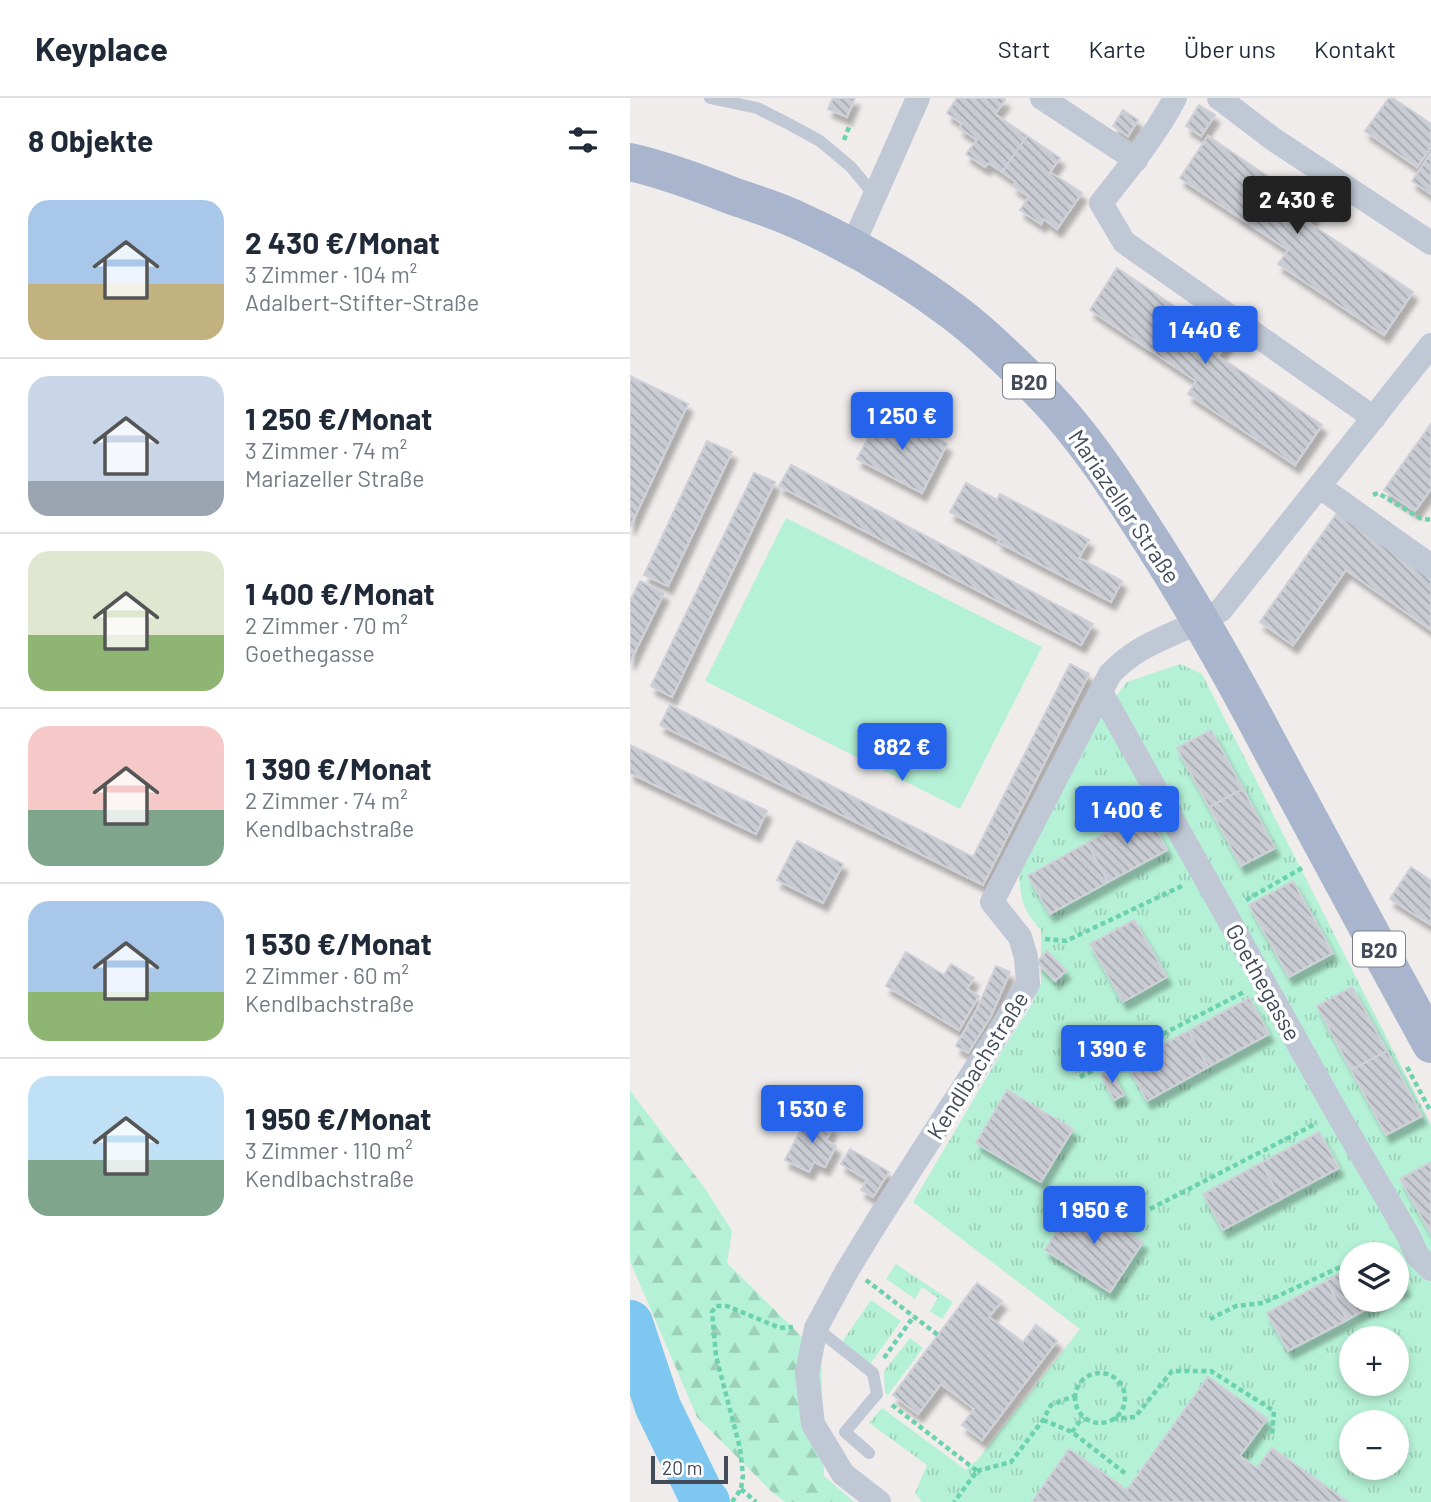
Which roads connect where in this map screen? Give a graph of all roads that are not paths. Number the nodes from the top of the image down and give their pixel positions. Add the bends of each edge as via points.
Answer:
1 (710, 98) edge
2 (918, 98) edge
3 (1042, 98) edge
4 (1175, 98) edge
5 (1219, 98) edge
6 (1136, 160) junction
7 (630, 162) edge
8 (875, 197) junction
9 (1431, 243) edge
10 (852, 247) junction
11 (1431, 345) edge
12 (1374, 418) junction
13 (1320, 487) junction
14 (1431, 566) edge
15 (1201, 620) junction
16 (1101, 692) junction
17 (1431, 1044) edge
18 (1431, 1269) edge
19 (816, 1328) junction
20 (869, 1452) dead end
21 (879, 1502) edge

1 - 8 lane via 757,108 820,141 851,167
2 - 8 street
3 - 6 street
4 - 6 street
5 - 9 street
6 - 12 street via 1101,203 1124,242
7 - 10 main road, Mariazeller Straße / B20 via 792,218
8 - 10 street
10 - 15 main road, Mariazeller Straße / B20 via 955,313 1048,399 1110,477
11 - 12 street, Kendlbachstraße
12 - 13 street, Kendlbachstraße
13 - 14 street
13 - 15 street, Kendlbachstraße via 1222,610
15 - 16 street, Kendlbachstraße via 1146,645 1120,663
15 - 17 main road, Mariazeller Straße / B20
16 - 18 street, Goethegasse via 1417,1255
16 - 19 street, Kendlbachstraße via 992,902 1020,937 1028,984 880,1217
19 - 20 lane via 873,1373 877,1394 845,1432
19 - 21 street, Kendlbachstraße via 807,1373 813,1424 843,1474

